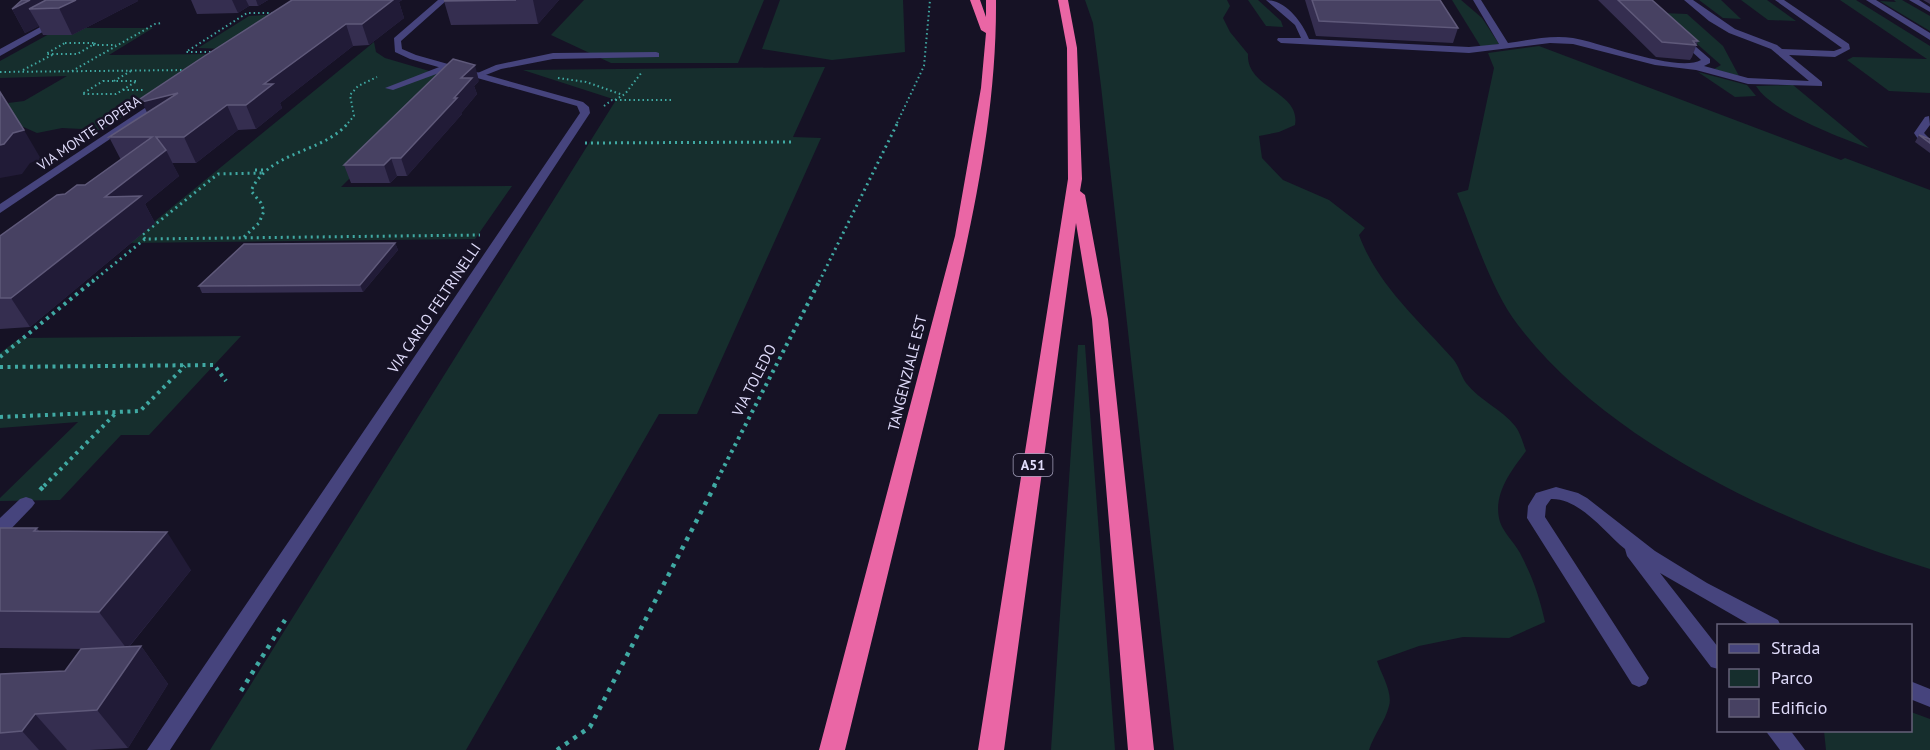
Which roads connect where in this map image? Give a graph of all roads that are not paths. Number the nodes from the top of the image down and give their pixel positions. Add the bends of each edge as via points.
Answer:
1 (443, 0) edge
2 (975, 0) edge
3 (991, 0) edge
4 (1063, 0) edge
5 (1270, 0) edge
6 (1477, 0) edge
7 (1688, 0) edge
8 (1779, 0) edge
9 (1870, 0) edge
10 (1913, 0) edge
11 (1930, 10) edge
12 (70, 15) edge
13 (1674, 31) edge
14 (1930, 37) edge
15 (1281, 40) dead end
16 (1306, 41) junction
17 (991, 46) junction
18 (1506, 47) junction
19 (1780, 52) junction
20 (0, 53) edge
21 (656, 56) dead end
22 (447, 67) junction
23 (1696, 67) junction
24 (478, 75) junction
25 (390, 88) dead end
26 (174, 93) edge
27 (1930, 119) edge
28 (1927, 142) edge
29 (1075, 179) junction
30 (0, 209) edge
31 (26, 503) road end
32 (0, 529) edge
33 (1624, 539) junction
34 (1767, 624) edge
35 (1717, 658) edge
36 (1639, 678) dead end
37 (1778, 732) edge
38 (1795, 732) edge
39 (158, 750) edge
40 (832, 750) edge
41 (991, 750) edge
42 (1141, 750) edge
43 (1794, 750) edge
44 (1800, 750) edge

1 - 22 street, VIA CARLO FELTRINELLI via 402,34 396,45 404,54
2 - 17 highway
3 - 17 highway, TANGENZIALE EST
4 - 29 highway, A51 via 1072,48
5 - 16 street via 1299,24
6 - 18 street
7 - 19 street via 1732,31
8 - 19 street via 1846,46 1835,54
9 - 14 street
10 - 11 street
12 - 20 street
13 - 23 street via 1707,61
15 - 16 street
16 - 18 street via 1469,50
17 - 40 highway, TANGENZIALE EST via 962,236
18 - 23 street via 1550,40 1573,41 1655,62
19 - 23 street via 1819,84 1748,81
21 - 24 street via 553,56
22 - 24 street, VIA CARLO FELTRINELLI
22 - 25 street
24 - 39 street, VIA CARLO FELTRINELLI via 580,104 585,113
26 - 30 street, VIA MONTE POPERA
27 - 28 street via 1919,133
29 - 41 highway, A51
29 - 42 highway via 1100,319
31 - 32 street
33 - 34 street
33 - 35 street
33 - 36 street via 1575,499 1552,493 1537,501 1536,518
37 - 43 street
38 - 44 street

